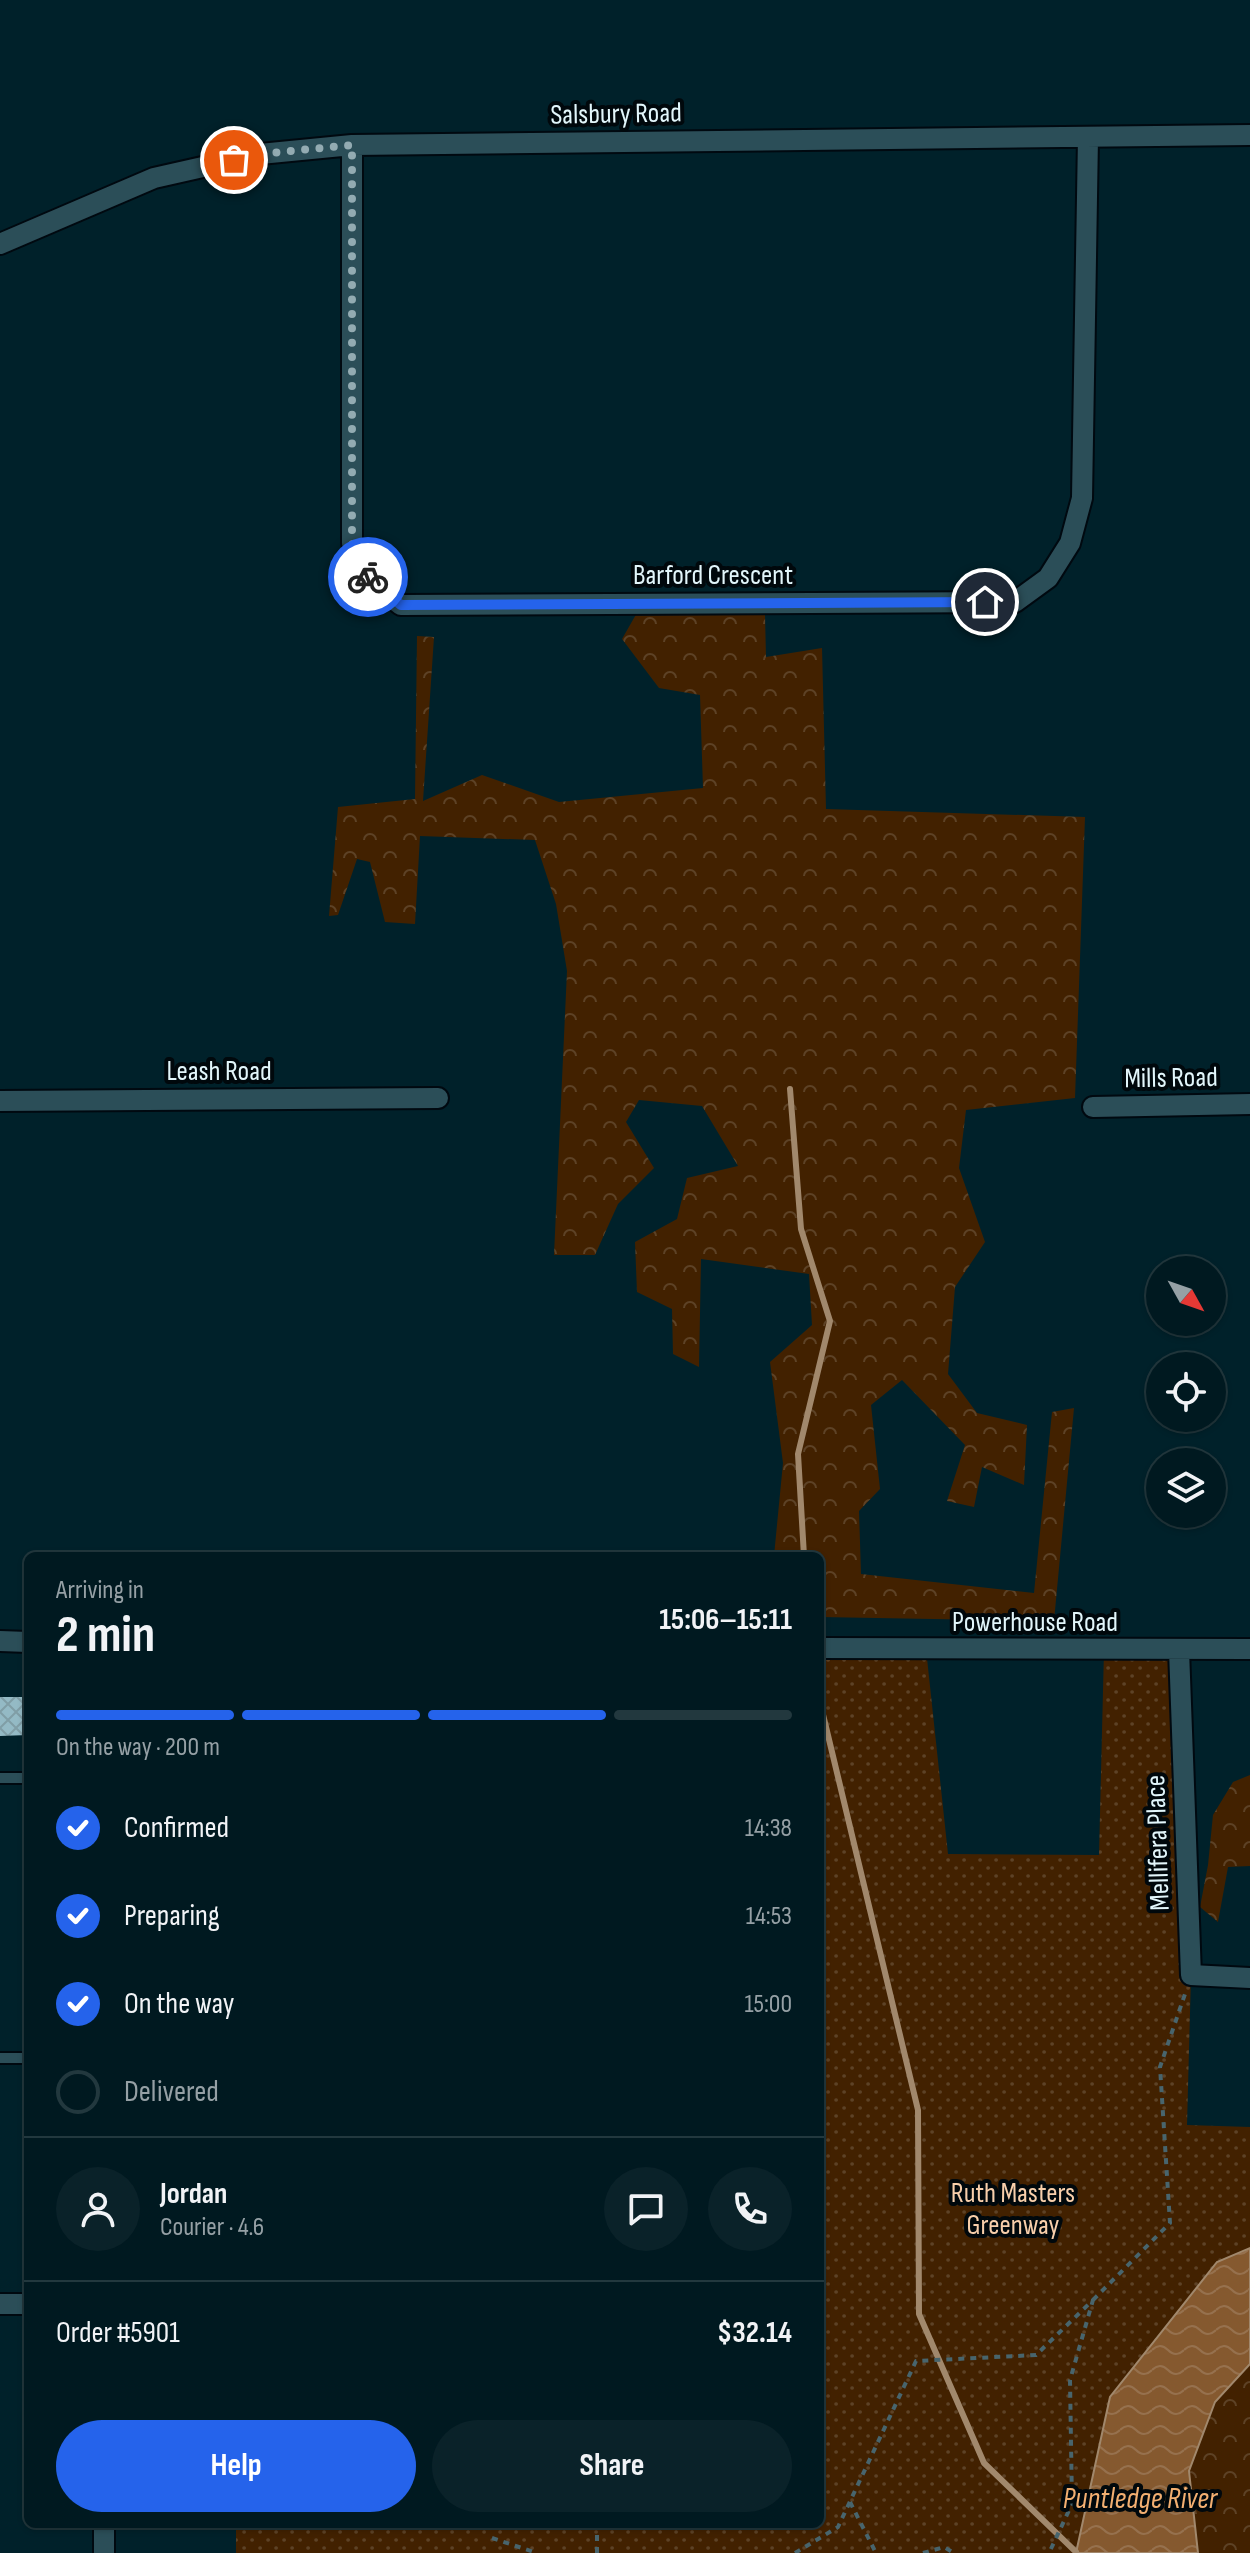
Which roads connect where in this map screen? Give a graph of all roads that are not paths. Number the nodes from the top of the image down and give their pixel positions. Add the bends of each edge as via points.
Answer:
1 (1250, 135) edge
2 (1088, 137) junction
3 (352, 145) junction
4 (0, 244) edge
5 (438, 1098) dead end
6 (0, 1101) edge
7 (1250, 1104) edge
8 (1093, 1107) dead end
9 (0, 1641) edge
10 (24, 1642) edge
11 (824, 1648) edge
12 (1250, 1649) edge
13 (1179, 1650) junction
14 (0, 1778) edge
15 (24, 1778) edge
16 (1250, 1978) edge
17 (0, 2058) edge
18 (24, 2058) edge
19 (0, 2304) edge
20 (24, 2304) edge
21 (104, 2528) edge
22 (104, 2553) edge

1 - 2 street, Salsbury Road
2 - 3 street, Salsbury Road
2 - 3 street, Barford Crescent via 1082,498 1070,543 1048,578 1015,602 401,605 370,581 352,543
3 - 4 street, Salsbury Road via 260,154 154,178
5 - 6 street, Leash Road
7 - 8 street, Mills Road
9 - 10 street
11 - 13 street, Powerhouse Road
12 - 13 street, Powerhouse Road
13 - 16 street, Mellifera Place via 1191,1975
14 - 15 lane
17 - 18 lane
19 - 20 street
21 - 22 street

